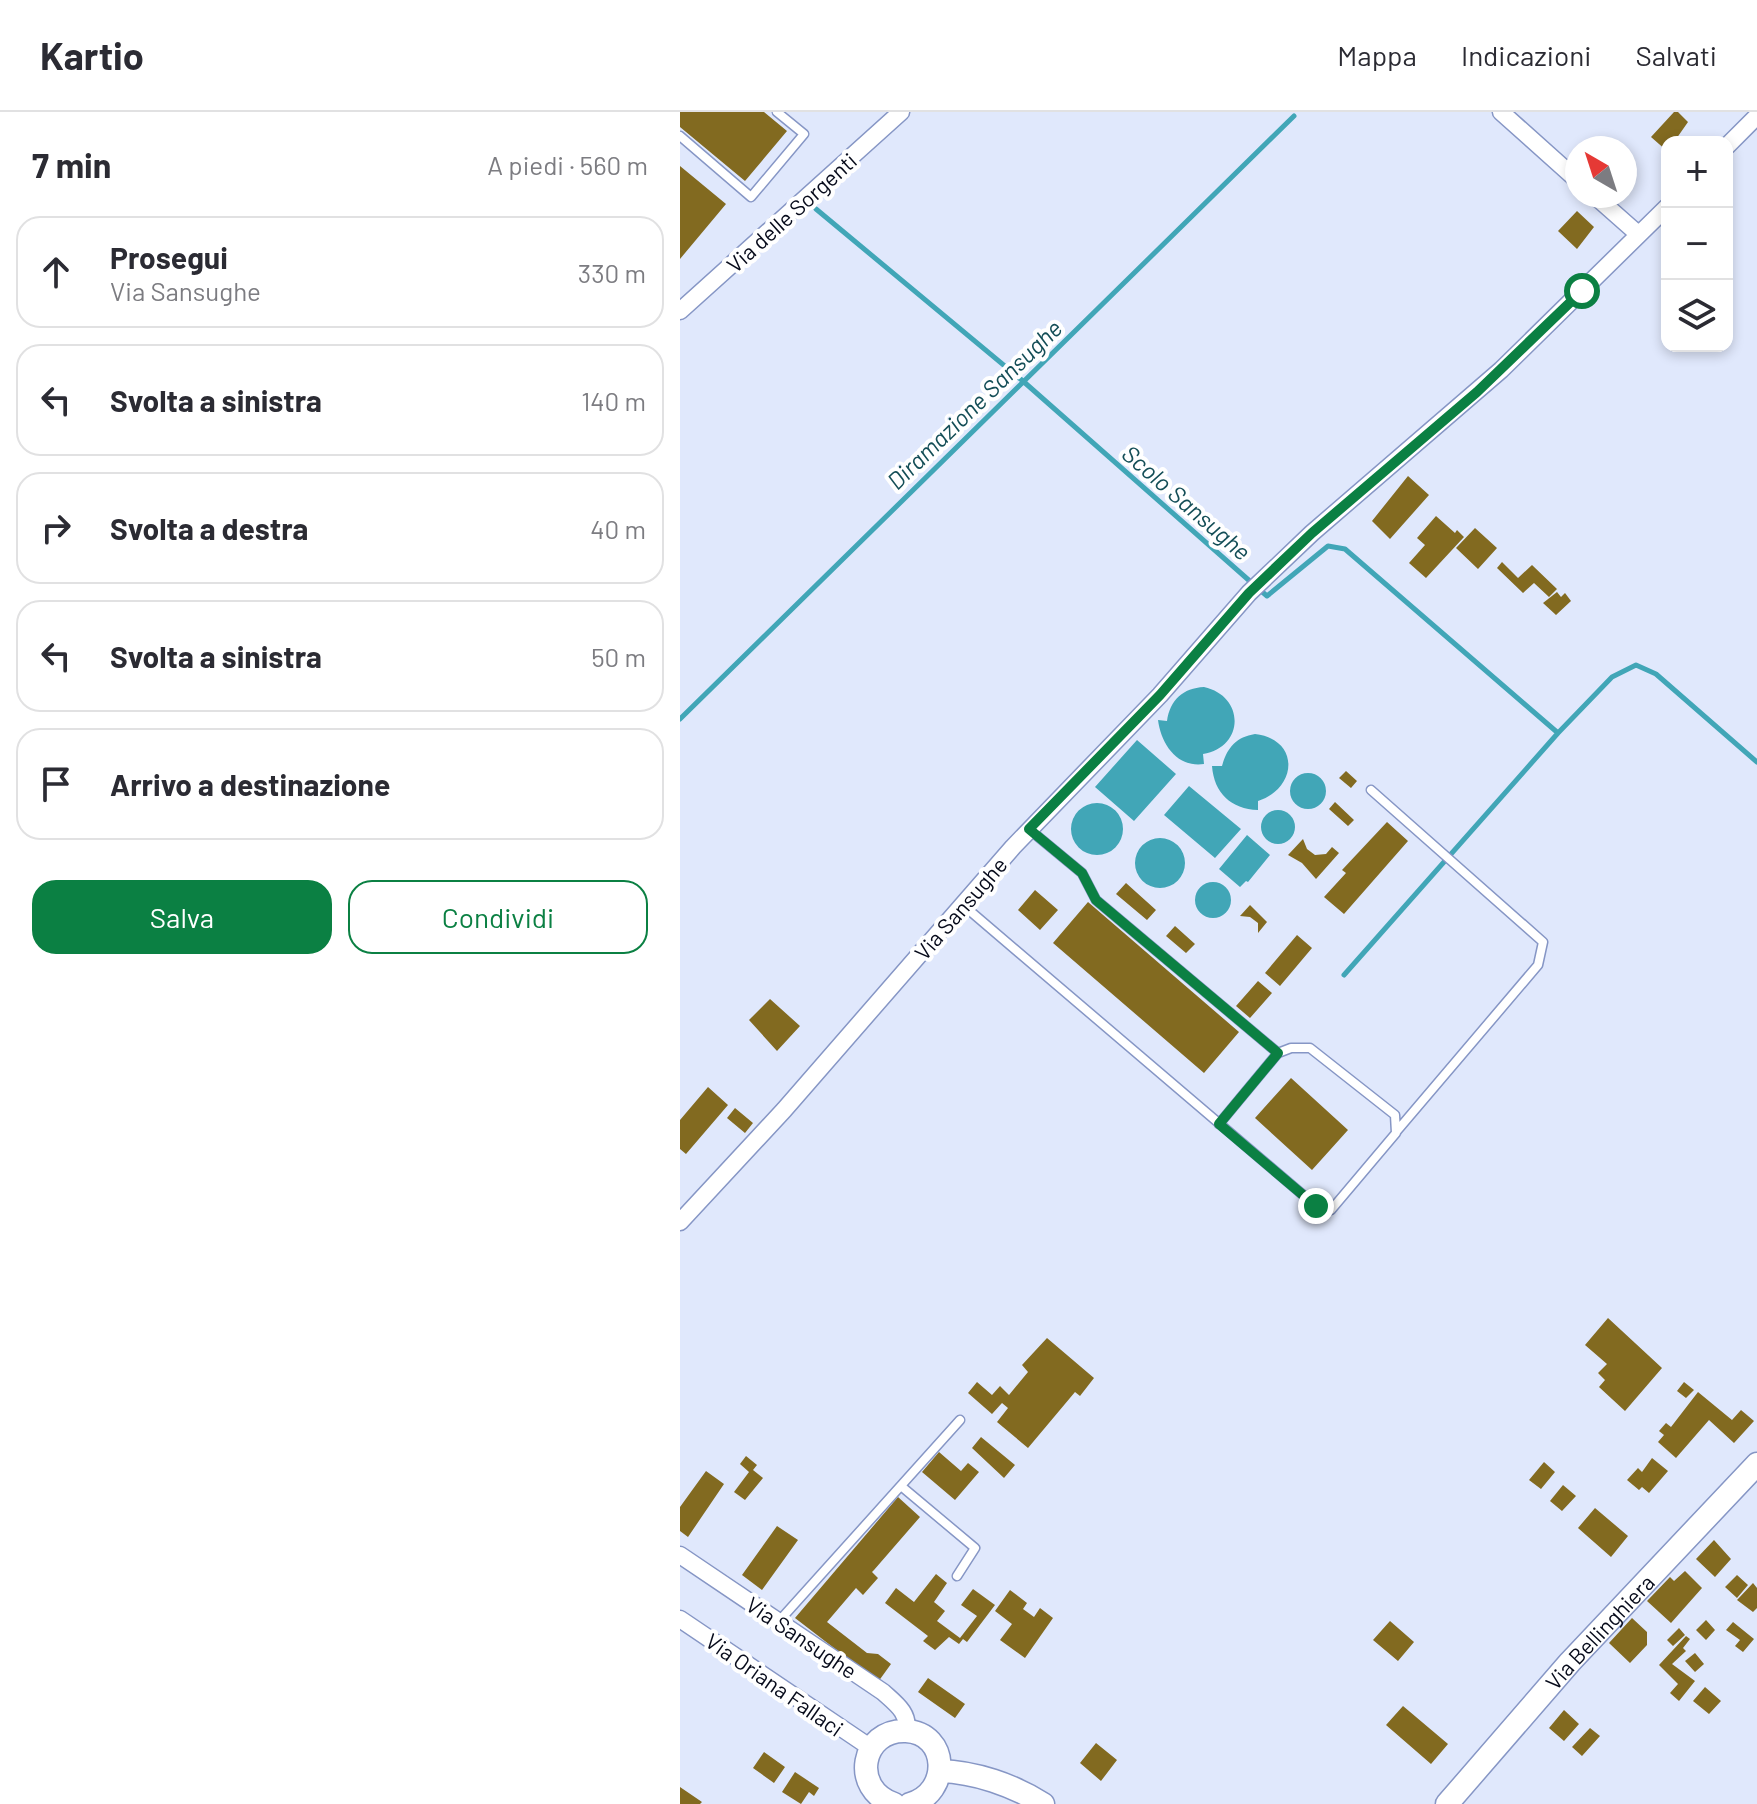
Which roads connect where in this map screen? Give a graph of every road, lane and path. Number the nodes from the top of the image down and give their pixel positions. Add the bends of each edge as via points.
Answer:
1 (777, 112) edge
2 (901, 112) edge
3 (1501, 112) edge
4 (1757, 116) edge
5 (680, 136) edge
6 (1733, 140) edge
7 (1565, 169) edge
8 (1609, 208) edge
9 (1666, 208) edge
10 (1638, 234) junction
11 (680, 311) edge
12 (1371, 790) dead end
13 (1029, 829) junction
14 (962, 905) junction
15 (1278, 1053) junction
16 (1219, 1124) junction
17 (1396, 1133) junction
18 (680, 1222) edge
19 (960, 1420) dead end
20 (1757, 1464) edge
21 (901, 1486) junction
22 (680, 1555) edge
23 (957, 1576) dead end
24 (680, 1619) edge
25 (780, 1620) junction
26 (906, 1731) junction
27 (871, 1748) junction
28 (940, 1771) junction
29 (881, 1801) edge
30 (910, 1804) edge
31 (1043, 1804) edge
32 (1447, 1804) edge

1 - 5 lane via 804,134 751,197
2 - 11 street, Via delle Sorgenti
3 - 7 street
4 - 6 street
8 - 10 street
9 - 10 street, Via Sansughe
10 - 13 street, Via Sansughe via 1501,370 1312,533
12 - 17 lane via 1543,942 1538,965
13 - 14 street, Via Sansughe
13 - 15 lane via 1082,873 1096,900
14 - 16 lane
14 - 18 street, Via Sansughe
15 - 16 lane
15 - 17 lane via 1310,1048 1395,1115
16 - 17 lane via 1316,1206 1331,1210
19 - 21 lane
20 - 32 street, Via Bellinghiera via 1580,1651
21 - 23 lane via 975,1548
21 - 25 lane
22 - 25 street, Via Sansughe
24 - 27 street, Via Oriana Fallaci
25 - 26 street, Via Sansughe via 890,1698 905,1713
26 - 27 street via 880,1738
26 - 28 street via 932,1744
27 - 29 street via 866,1774
28 - 30 street via 930,1793
28 - 31 street via 986,1779

